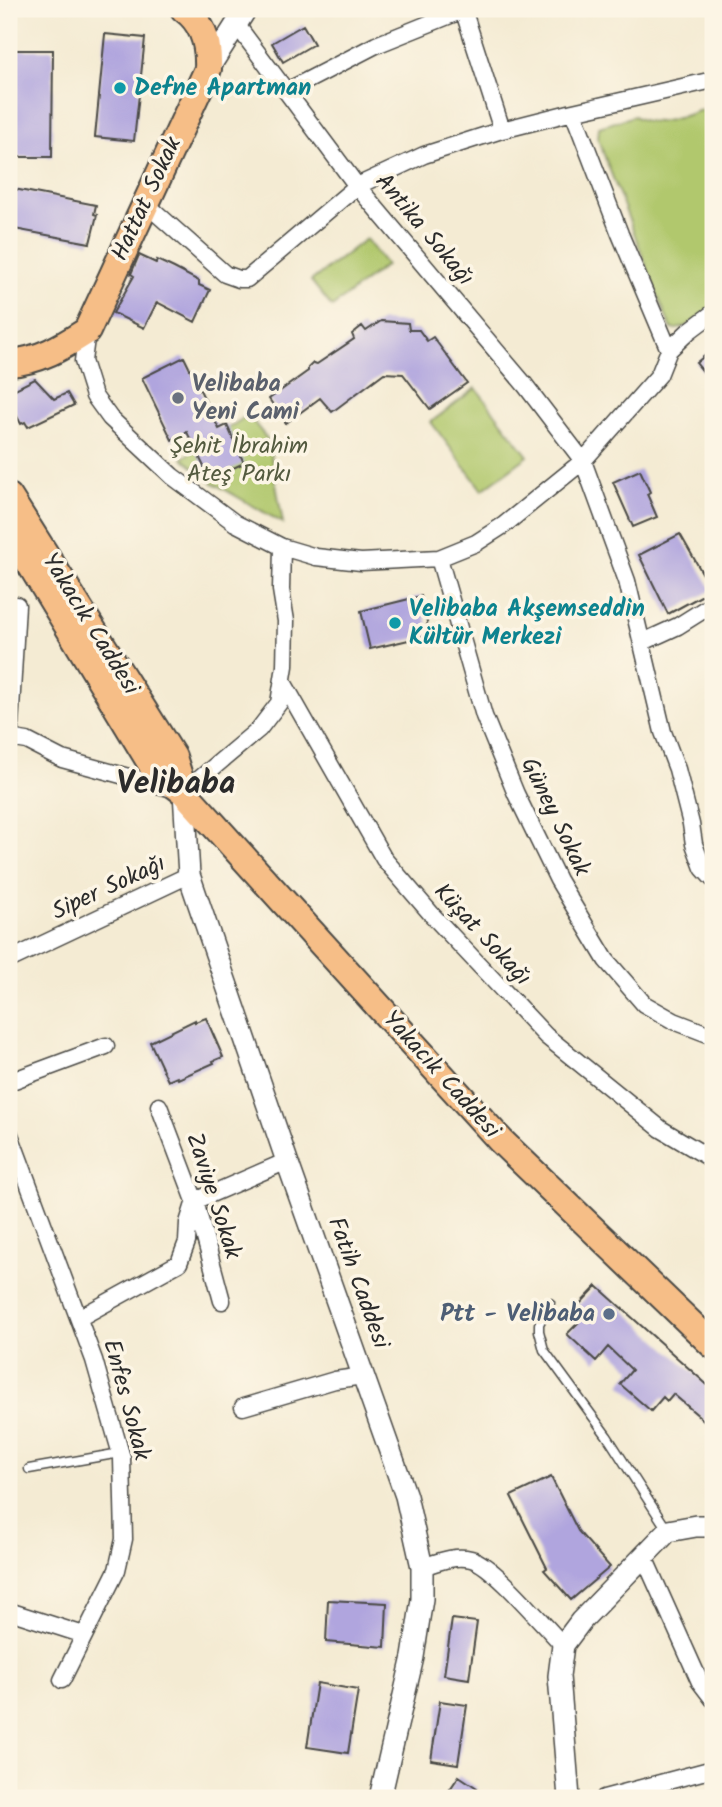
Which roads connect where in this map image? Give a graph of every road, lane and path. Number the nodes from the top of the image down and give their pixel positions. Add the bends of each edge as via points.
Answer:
1 (184, 9) edge
2 (463, 9) edge
3 (241, 16) edge
4 (208, 69) junction
5 (713, 80) edge
6 (287, 90) junction
7 (573, 112) junction
8 (502, 130) junction
9 (357, 186) junction
10 (145, 203) junction
11 (713, 313) edge
12 (87, 331) junction
13 (669, 350) junction
14 (36, 359) junction
15 (9, 363) edge
16 (9, 373) edge
17 (583, 461) junction
18 (9, 497) edge
19 (9, 530) edge
20 (282, 547) junction
21 (439, 558) junction
22 (33, 596) edge
23 (713, 604) edge
24 (643, 642) junction
25 (283, 682) junction
26 (9, 738) edge
27 (9, 744) edge
28 (184, 792) junction
29 (189, 876) junction
30 (713, 879) edge
31 (9, 960) edge
32 (713, 1036) edge
33 (106, 1046) dead end
34 (9, 1082) edge
35 (159, 1106) dead end
36 (9, 1132) edge
37 (713, 1160) edge
38 (286, 1161) junction
39 (195, 1200) junction
40 (222, 1301) dead end
41 (550, 1304) dead end
42 (79, 1318) junction
43 (713, 1345) edge
44 (363, 1376) junction
45 (243, 1407) dead end
46 (120, 1453) junction
47 (29, 1469) dead end
48 (713, 1526) edge
49 (668, 1531) junction
50 (644, 1557) junction
51 (422, 1567) junction
52 (9, 1611) edge
53 (84, 1635) junction
54 (563, 1645) junction
55 (62, 1680) dead end
56 (713, 1699) edge
57 (713, 1769) edge
58 (567, 1793) edge
59 (380, 1798) edge
60 (604, 1798) edge

1 - 4 main road via 204,33
2 - 6 street via 376,45
2 - 8 street
3 - 4 street
3 - 6 street, Antika Sokağı
4 - 10 main road, Hattat Sokak
5 - 7 street
6 - 9 street, Antika Sokağı
7 - 8 street
7 - 13 street
8 - 9 street via 424,155
9 - 10 street via 247,279 225,274
9 - 17 street, Antika Sokağı
10 - 12 main road, Hattat Sokak
11 - 13 street
12 - 14 main road
12 - 20 street via 83,361 94,396 110,418 172,476 235,523
13 - 17 street via 659,375
14 - 15 main road
14 - 16 main road
17 - 21 street via 504,525
17 - 24 street, Antika Sokağı via 619,556
18 - 22 main road, Yakacık Caddesi
19 - 22 main road, Yakacık Caddesi
20 - 21 street via 361,562
20 - 25 street
21 - 32 street, Güney Sokak via 484,716 558,880 606,960 644,1004
22 - 26 street
22 - 28 main road, Yakacık Caddesi via 155,770
23 - 24 street
24 - 30 street, Antika Sokağı via 694,844
25 - 28 street via 279,703 258,729
25 - 37 street, Küşat Sokağı via 384,859 433,916 545,1036 661,1129
26 - 27 street
26 - 28 street via 27,741 62,759
28 - 29 street, Fatih Caddesi
28 - 43 main road, Yakacık Caddesi via 501,1141
29 - 31 street, Siper Sokağı
29 - 38 street, Fatih Caddesi
33 - 34 street
35 - 39 street, Zaviye Sokak
36 - 42 street, Enfes Sokak
38 - 39 street
38 - 44 street, Fatih Caddesi
39 - 40 street, Zaviye Sokak
39 - 42 street via 179,1263
41 - 49 lane via 538,1331 544,1350
42 - 46 street, Enfes Sokak
44 - 45 street
44 - 51 street, Fatih Caddesi via 406,1496
46 - 47 lane
46 - 53 street, Enfes Sokak via 124,1539 117,1570
48 - 49 street
49 - 50 street
50 - 54 street
50 - 56 street via 700,1682
51 - 54 street via 453,1558 482,1564
51 - 59 street, Fatih Caddesi via 413,1657
52 - 53 street
53 - 55 street, Enfes Sokak
54 - 58 street via 559,1676
57 - 60 street

